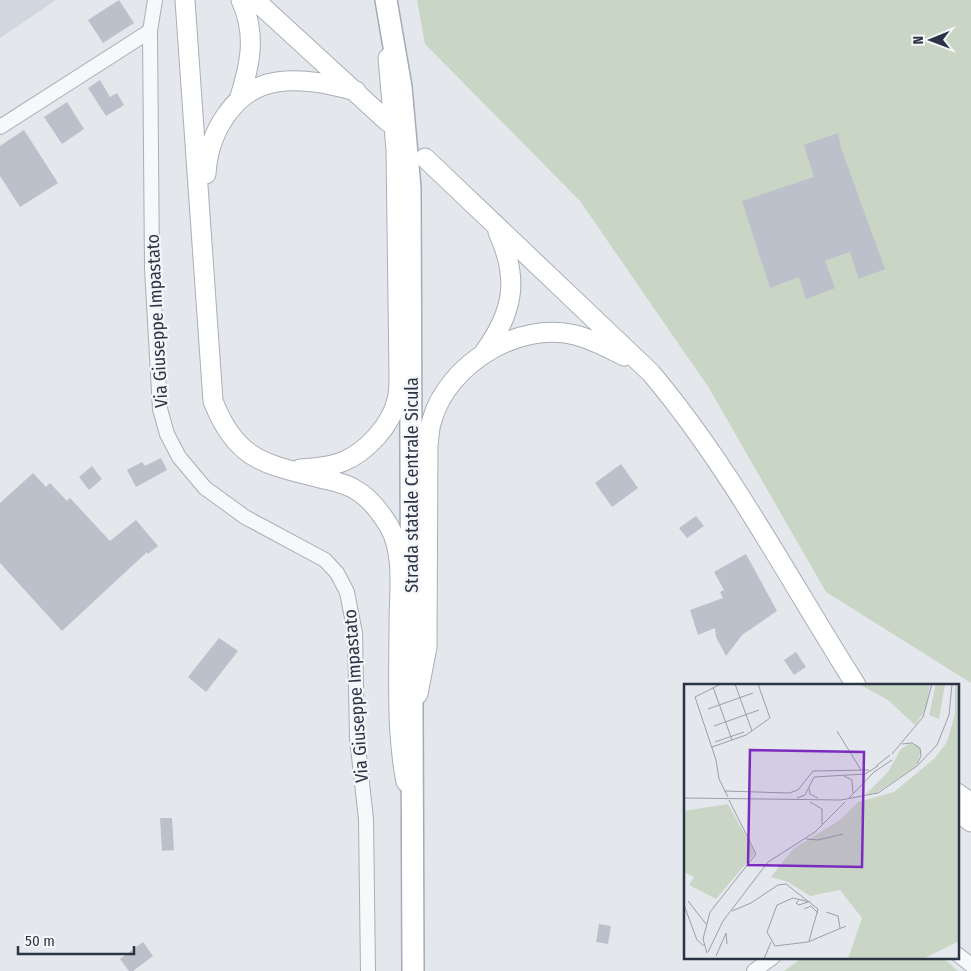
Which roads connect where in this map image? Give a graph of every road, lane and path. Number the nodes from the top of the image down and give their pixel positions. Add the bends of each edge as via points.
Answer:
1 (155, 0) edge
2 (185, 0) edge
3 (241, 0) edge
4 (255, 0) edge
5 (385, 0) edge
6 (150, 31) junction
7 (356, 91) junction
8 (239, 100) junction
9 (388, 122) dead end
10 (0, 127) edge
11 (424, 158) dead end
12 (496, 228) junction
13 (203, 233) junction
14 (484, 352) junction
15 (651, 373) junction
16 (289, 471) junction
17 (855, 684) edge
18 (413, 723) junction
19 (958, 794) edge
20 (971, 804) edge
21 (958, 812) edge
22 (413, 817) junction
23 (971, 822) edge
24 (958, 955) edge
25 (772, 958) edge
26 (971, 965) edge
27 (368, 971) edge
28 (414, 971) edge
29 (754, 971) edge

1 - 6 street, Via Giuseppe Impastato
2 - 13 main road
3 - 8 main road via 251,28 252,42 249,68
4 - 7 main road
5 - 16 main road via 397,191 397,400 389,420 359,452 342,462
5 - 18 main road, Strada statale Centrale Sicula via 401,87 410,188
6 - 10 street
6 - 27 street, Via Giuseppe Impastato via 152,268 160,409 167,434 179,456 205,488 245,517 325,560 347,592 355,633 357,738 366,819
7 - 8 main road via 324,83 275,82
7 - 9 main road
8 - 13 main road via 220,124 206,155
11 - 12 main road
12 - 14 main road via 507,252 511,283 509,308 499,331
12 - 15 main road
13 - 16 main road via 213,401 230,436 246,452
14 - 15 main road via 531,336 574,335 604,346
14 - 18 main road via 446,390 432,419 428,446 427,646
15 - 17 main road via 684,412 724,472
16 - 22 main road via 356,490 370,501 390,528 399,564 400,748
18 - 22 main road, Strada statale Centrale Sicula
19 - 20 main road
21 - 23 main road
22 - 28 main road, Strada statale Centrale Sicula
24 - 26 street
25 - 29 street

